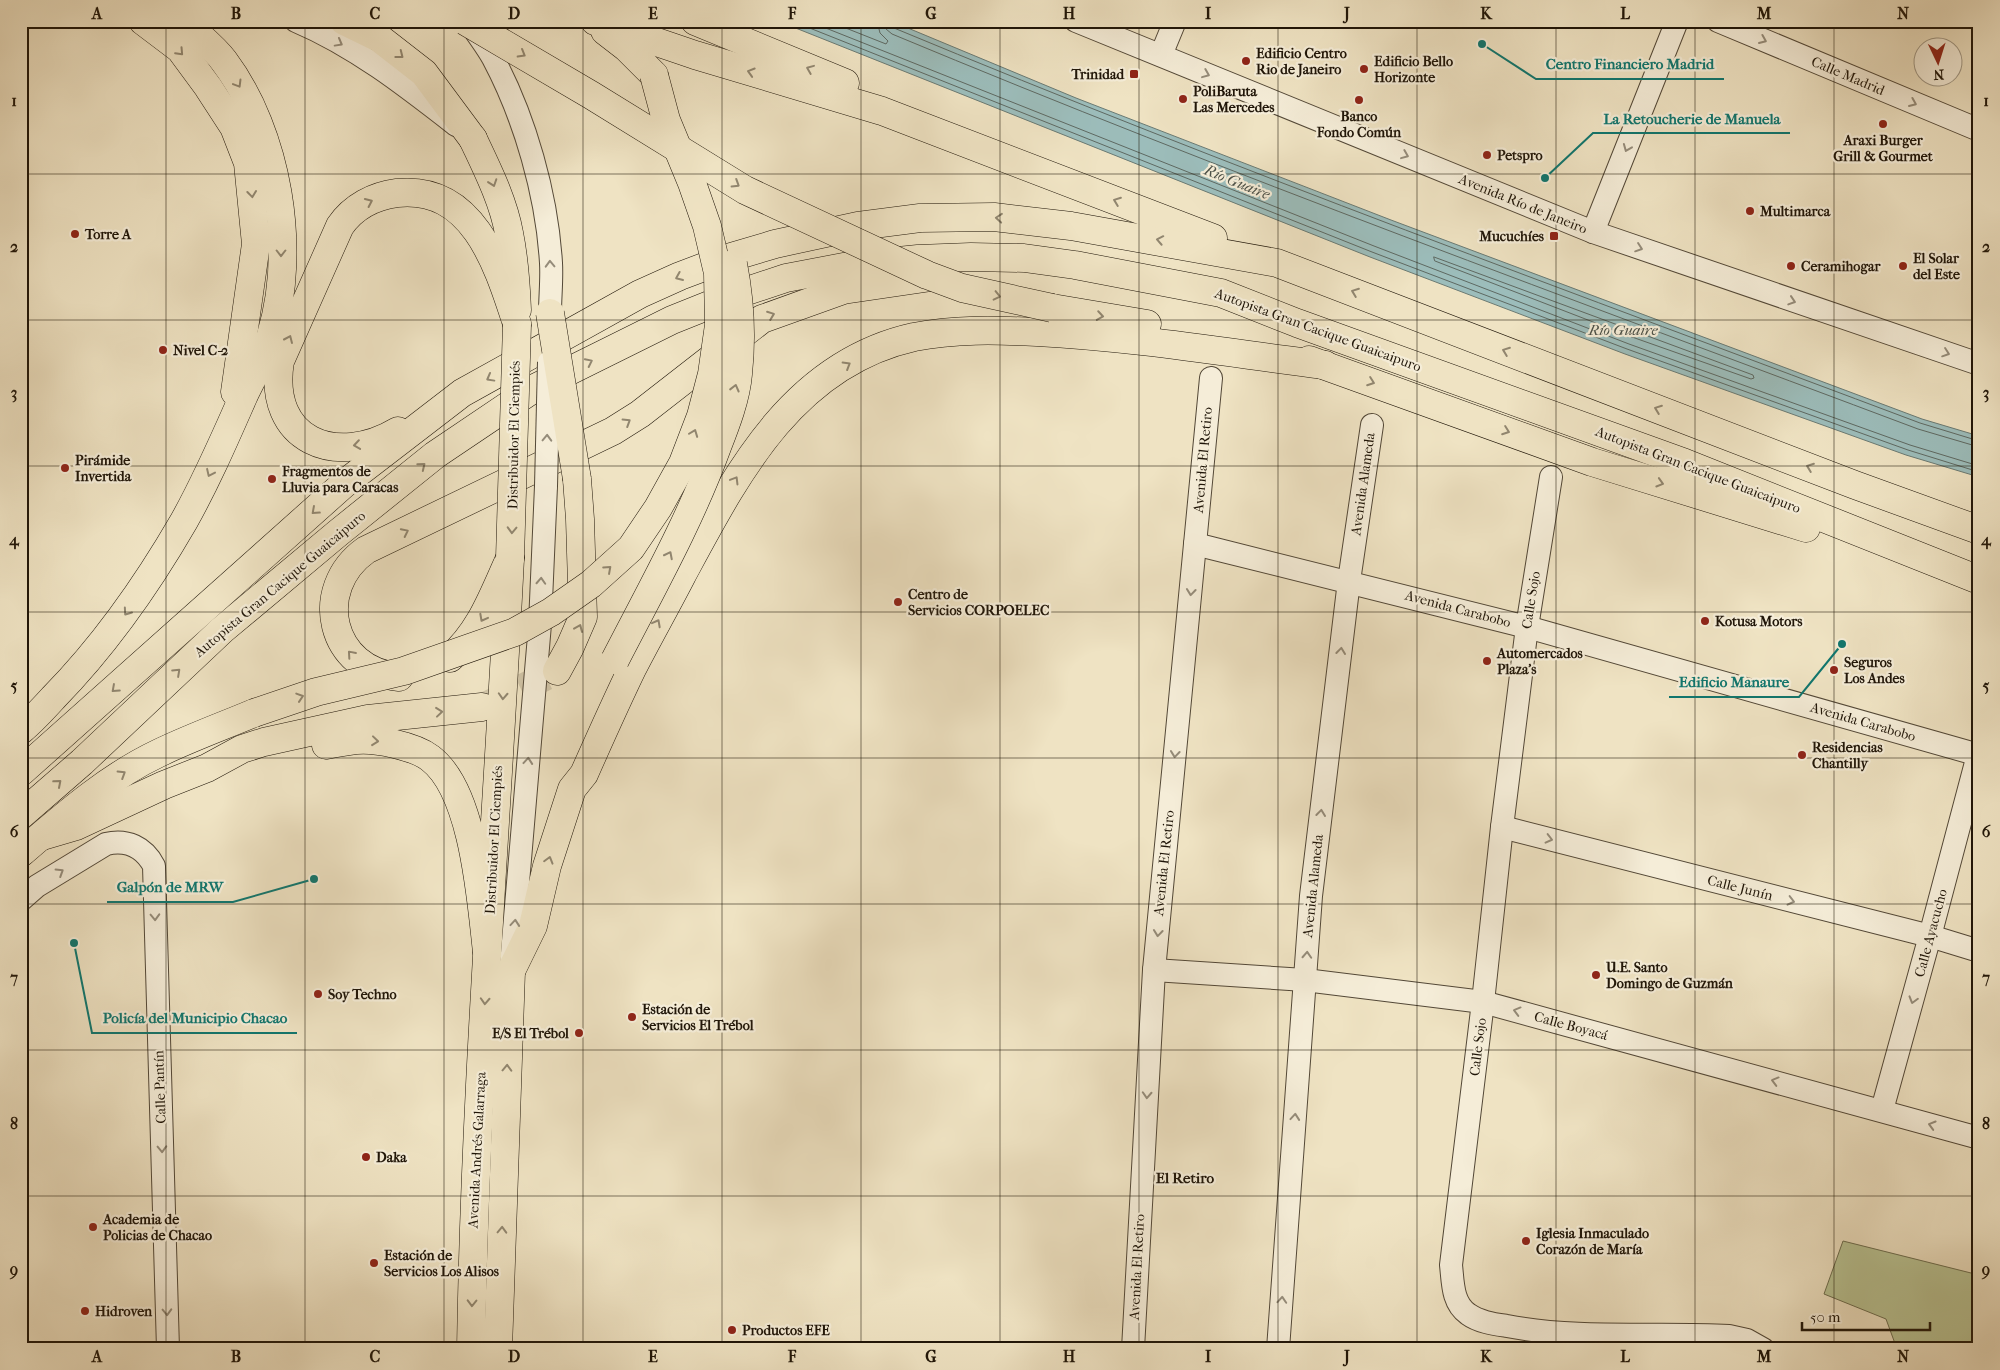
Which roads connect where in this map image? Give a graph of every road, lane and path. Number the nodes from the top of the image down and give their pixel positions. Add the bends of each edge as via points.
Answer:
1 (143, 21) edge
2 (183, 21) edge
3 (296, 21) edge
4 (344, 21) edge
5 (467, 21) edge
6 (594, 21) edge
7 (695, 21) edge
8 (1076, 21) edge
9 (1175, 21) edge
10 (1677, 21) edge
11 (1718, 21) edge
12 (1161, 55) junction
13 (654, 75) junction
14 (882, 111) junction
15 (1979, 130) edge
16 (473, 139) junction
17 (1593, 232) junction
18 (1277, 263) junction
19 (550, 313) junction
20 (1050, 320) junction
21 (1297, 323) junction
22 (517, 324) junction
23 (1979, 364) edge
24 (1211, 378) dead end
25 (462, 393) junction
26 (1372, 426) dead end
27 (230, 428) junction
28 (1551, 477) dead end
29 (1979, 530) edge
30 (1195, 544) junction
31 (510, 558) junction
32 (1349, 581) junction
33 (1979, 581) edge
34 (1526, 627) junction
35 (557, 671) tunnel mouth
36 (482, 707) tunnel mouth
37 (21, 730) edge
38 (1978, 755) edge
39 (207, 768) junction
40 (21, 772) edge
41 (572, 789) junction
42 (21, 815) edge
43 (1502, 827) junction
44 (42, 836) junction
45 (21, 853) edge
46 (21, 900) edge
47 (1930, 936) junction
48 (1979, 951) edge
49 (487, 952) junction
50 (1154, 970) junction
51 (510, 972) junction
52 (1306, 980) junction
53 (1484, 1002) junction
54 (1882, 1110) junction
55 (1979, 1138) edge
56 (1574, 1341) edge
57 (168, 1349) edge
58 (471, 1349) edge
59 (498, 1349) edge
60 (1133, 1349) edge
61 (1278, 1349) edge
62 (1763, 1349) edge

1 -> 27 main road via 180,49 208,86 234,127 248,163 256,244
2 -> 27 main road via 223,60 240,86 268,153 277,190 281,268 271,336
3 -> 16 street, Distribuidor El Ciempiés via 396,79
4 -> 16 main road via 379,38 424,73
19 -> 5 street, Distribuidor El Ciempiés via 551,264 546,219 531,153 511,95 492,57
5 -> 20 main road, bridge via 745,190 927,275
6 - 13 main road
14 -> 6 main road
14 -> 7 main road via 844,83
8 - 12 street, Avenida Río de Janeiro
9 - 12 street
10 -> 17 street
11 -> 15 street, Calle Madrid
12 -> 17 street, Avenida Río de Janeiro
41 -> 13 main road, bridge via 570,768 615,660 708,474 738,375 740,320 722,218 679,116
44 -> 13 main road, bridge via 96,791 158,753 254,713 316,692 404,671 514,632 551,612 591,584 631,548 658,508 682,463 712,374 719,325 718,273 707,226 666,120
18 -> 14 main road
16 -> 22 main road, Distribuidor El Ciempiés via 492,178 509,232
17 -> 23 street, Avenida Río de Janeiro
18 -> 25 main road, Autopista Gran Cacique Guaicaipuro via 1071,226 994,217 920,218 858,226 756,250 680,276 605,313
29 -> 18 main road, Autopista Gran Cacique Guaicaipuro
35 -> 19 main road, bridge via 583,617 576,479
51 -> 19 street, Distribuidor El Ciempiés, bridge via 540,624
20 -> 33 main road via 1139,323 1245,344 1325,365 1592,462
41 -> 20 main road via 584,774 634,666 724,498 747,461 800,397 860,357 913,338
31 -> 21 main road via 475,631 458,652 431,671 402,677 374,671 351,654 338,634 334,610 337,587 348,566 366,550 613,431 640,414 762,319 843,290 964,273 1023,275 1086,283
21 - 33 main road, Autopista Gran Cacique Guaicaipuro via 1685,463
42 -> 21 main road, Autopista Gran Cacique Guaicaipuro via 222,630 435,455 533,388 672,320 732,296 786,278 849,266 918,259 1024,258 1221,293
25 -> 22 main road via 395,433 356,446 319,444 300,433 289,421 278,393 280,361 347,216 365,203 403,192 450,204 474,226 485,243
22 -> 31 main road, Distribuidor El Ciempiés, bridge
24 - 30 street, Avenida El Retiro
25 -> 40 main road, Autopista Gran Cacique Guaicaipuro via 345,483
26 - 32 street, Avenida Alameda
27 -> 37 main road via 210,474 157,568 74,677
28 - 34 street, Calle Sojo
30 - 32 street, Avenida Carabobo
30 -> 50 street, Avenida El Retiro
31 -> 49 main road, Distribuidor El Ciempiés
32 - 34 street, Avenida Carabobo
52 -> 32 street, Avenida Alameda via 1310,896
34 - 38 street, Avenida Carabobo
34 - 43 street, Calle Sojo
39 -> 36 main road via 242,749 264,742 359,721
38 - 47 street, Calle Ayacucho
39 - 44 main road via 76,826
39 -> 49 main road via 249,763 305,748 358,740 407,748 430,758 447,777 466,824 477,864
51 -> 41 main road via 533,926
43 -> 47 street, Calle Junín
43 - 53 street, Calle Sojo
44 - 45 main road
46 -> 57 street, Calle Pantín via 37,886 111,843 143,850 154,866
47 - 48 street, Calle Junín
47 -> 54 street, Calle Ayacucho
49 -> 58 main road, Avenida Andrés Galarraga via 473,1231
50 - 52 street, Calle Boyacá
50 -> 60 street, Avenida El Retiro
59 -> 51 main road, Avenida Andrés Galarraga
52 - 53 street, Calle Boyacá
61 -> 52 street, Avenida Alameda
54 -> 53 street, Calle Boyacá
53 - 56 street, Calle Sojo via 1451,1265 1454,1294 1467,1314 1488,1323
55 -> 54 street, Calle Boyacá
56 - 62 street, Calle Sojo via 1729,1336 1747,1340

